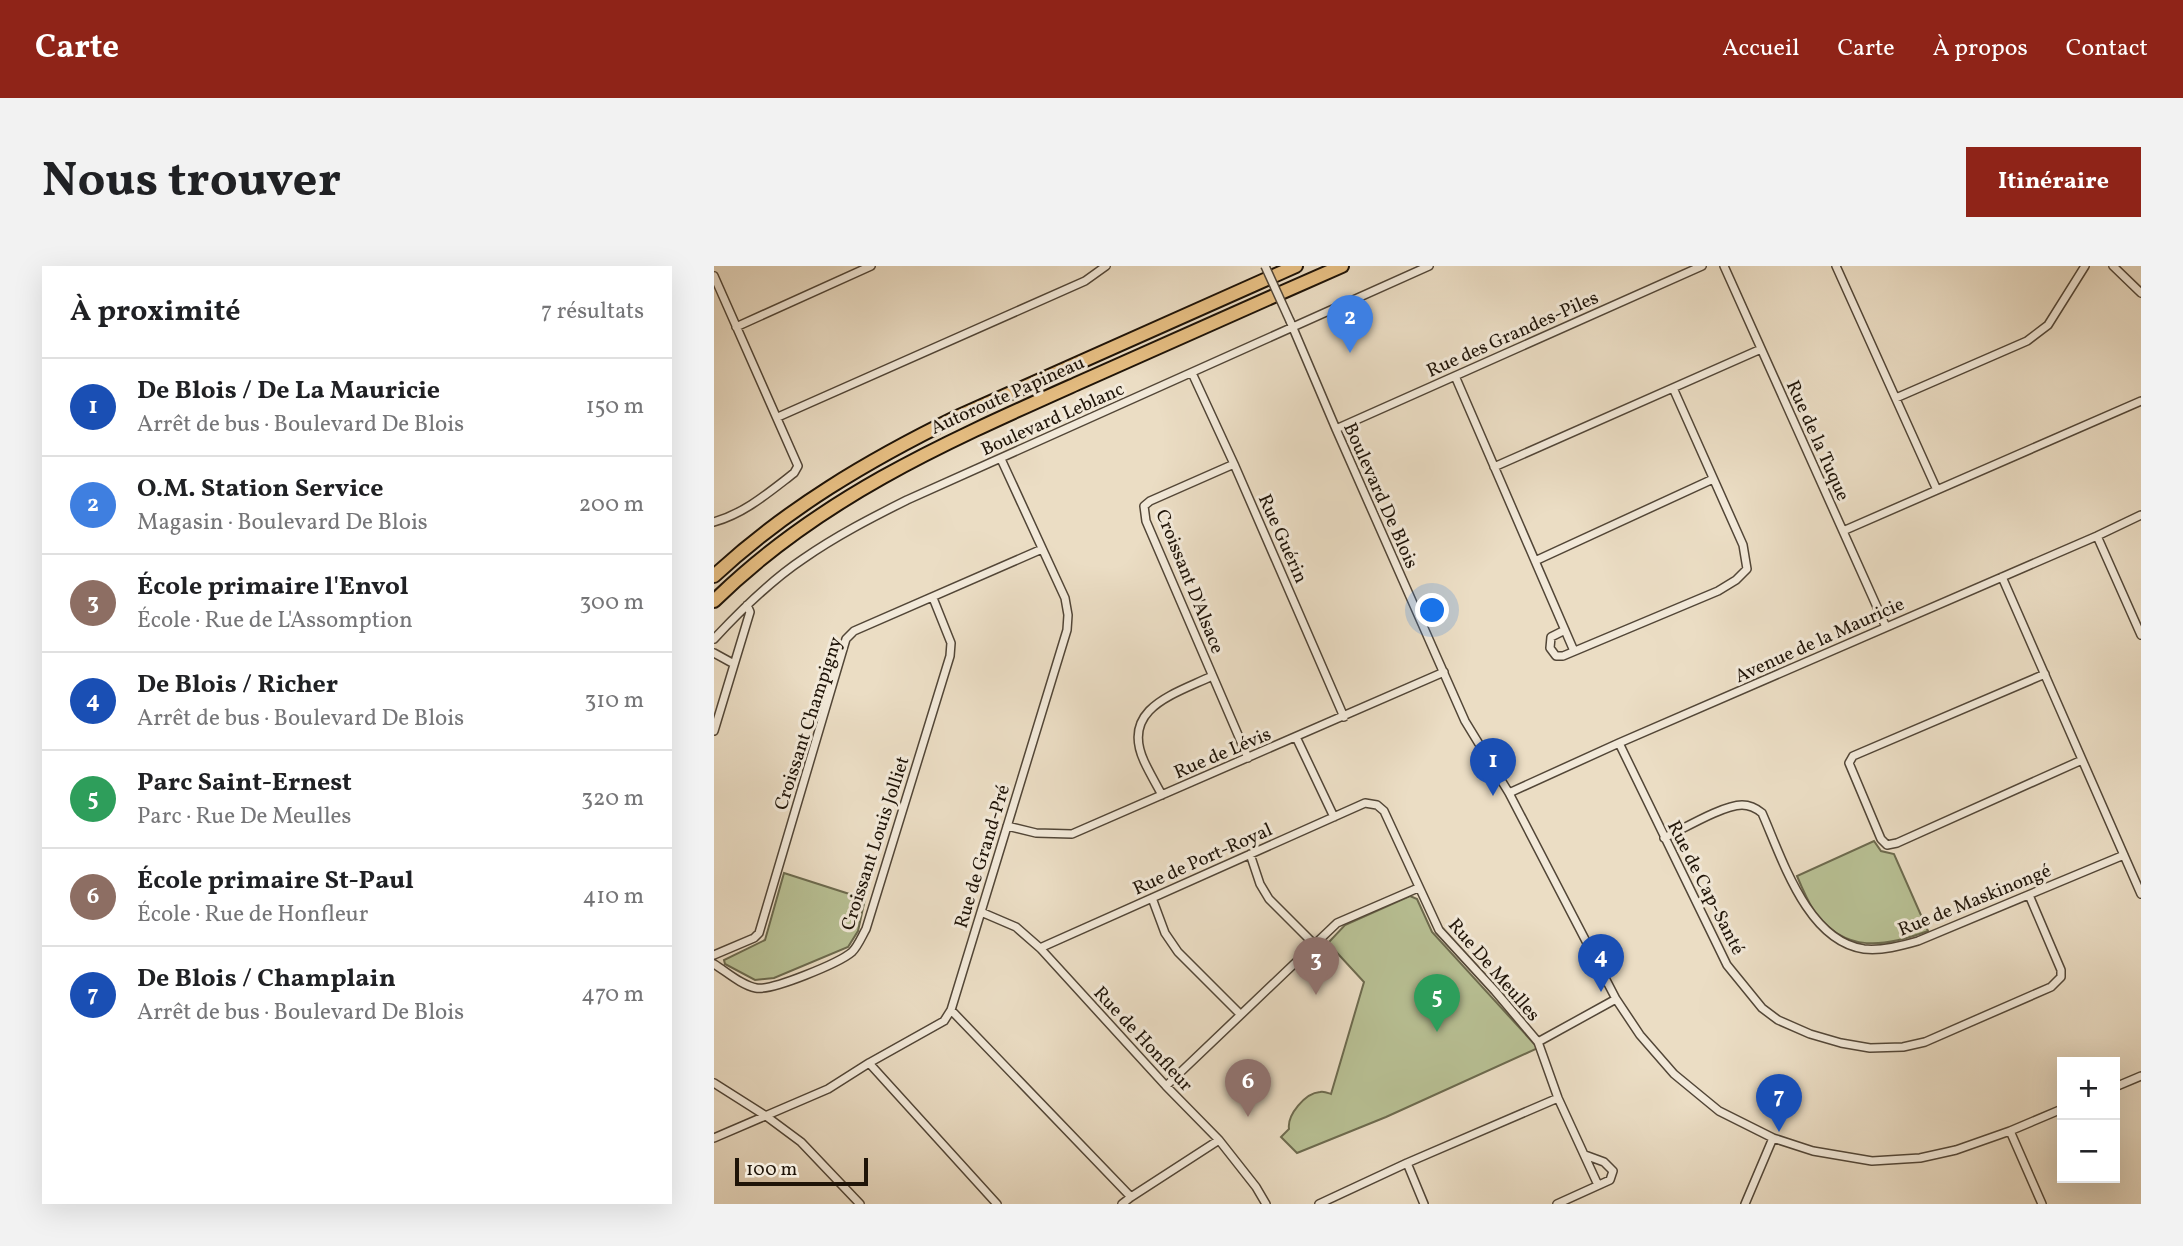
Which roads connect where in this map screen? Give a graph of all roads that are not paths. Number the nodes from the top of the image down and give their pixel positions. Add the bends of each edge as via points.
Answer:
1 (871, 266) edge
2 (1106, 266) edge
3 (1265, 266) edge
4 (1296, 266) edge
5 (1342, 266) edge
6 (1429, 266) edge
7 (1702, 266) edge
8 (1724, 266) edge
9 (1836, 266) edge
10 (2085, 266) edge
11 (2113, 266) edge
12 (714, 276) edge
13 (2141, 293) edge
14 (1292, 325) junction
15 (736, 327) junction
16 (1761, 349) junction
17 (1192, 373) junction
18 (1455, 376) junction
19 (1673, 388) junction
20 (1896, 398) junction
21 (2141, 401) edge
22 (778, 418) junction
23 (1336, 429) junction
24 (1001, 459) junction
25 (1234, 464) junction
26 (1494, 467) junction
27 (1713, 479) junction
28 (1937, 490) junction
29 (2141, 515) edge
30 (714, 522) edge
31 (1843, 531) junction
32 (2097, 536) junction
33 (1042, 549) junction
34 (1535, 561) junction
35 (714, 576) edge
36 (2002, 577) junction
37 (933, 598) junction
38 (714, 601) edge
39 (747, 605) junction
40 (1886, 627) junction
41 (1565, 630) junction
42 (2141, 635) edge
43 (714, 639) edge
44 (1574, 651) junction
45 (714, 653) edge
46 (734, 664) junction
47 (1444, 672) junction
48 (2045, 674) junction
49 (1212, 676) junction
50 (1344, 716) junction
51 (714, 731) edge
52 (1296, 737) junction
53 (1619, 743) junction
54 (1248, 758) junction
55 (2082, 760) junction
56 (1509, 793) junction
57 (1162, 795) junction
58 (1377, 805) joint
59 (1334, 817) junction
60 (1007, 826) junction
61 (1664, 838) junction
62 (1250, 854) junction
63 (2124, 855) junction
64 (1418, 888) junction
65 (2141, 894) edge
66 (2029, 895) junction
67 (1152, 898) junction
68 (981, 912) junction
69 (1314, 944) junction
70 (1040, 948) junction
71 (714, 955) edge
72 (714, 964) edge
73 (1616, 999) junction
74 (951, 1010) junction
75 (1240, 1014) junction
76 (1538, 1042) junction
77 (869, 1063) junction
78 (2141, 1076) edge
79 (714, 1083) edge
80 (2120, 1085) edge
81 (1166, 1086) junction
82 (1558, 1098) junction
83 (2057, 1111) edge
84 (766, 1116) junction
85 (2010, 1131) junction
86 (714, 1138) edge
87 (1773, 1138) junction
88 (1219, 1140) junction
89 (1585, 1155) junction
90 (1407, 1163) junction
91 (1598, 1185) junction
92 (1131, 1196) junction
93 (860, 1204) edge
94 (998, 1204) edge
95 (1122, 1204) edge
96 (1266, 1204) edge
97 (1319, 1204) edge
98 (1424, 1204) edge
99 (1557, 1204) edge
100 (1745, 1204) edge
101 (2042, 1204) edge

1 - 15 street
2 - 22 street via 1084,281
3 - 14 street, Boulevard De Blois, bridge
4 - 35 highway, Autoroute Papineau via 898,446 807,502
5 - 38 highway, Autoroute Papineau via 887,473 808,523
6 - 14 street, Boulevard Leblanc
7 - 18 street, Rue des Grandes-Piles
8 - 16 street, Rue de la Tuque
9 - 20 street
10 - 20 street via 2048,325 2027,341
11 - 13 street
12 - 15 street
14 - 17 street, Boulevard Leblanc
14 - 23 street, Boulevard De Blois
15 - 22 street
16 - 19 street
16 - 31 street, Rue de la Tuque
17 - 24 street, Boulevard Leblanc
17 - 25 street, Rue Guérin
18 - 23 street, Rue des Grandes-Piles
18 - 26 street
19 - 26 street
19 - 27 street
20 - 28 street
21 - 28 street
22 - 30 street via 797,470 745,510
23 - 47 street, Boulevard De Blois
24 - 33 street, Rue de Grand-Pré
24 - 39 street, Boulevard Leblanc via 845,533 795,565
25 - 49 street, Croissant D'Alsace via 1144,506
25 - 50 street, Rue Guérin
26 - 34 street
27 - 34 street
27 - 44 street via 1742,545 1747,569 1718,591
28 - 31 street
29 - 32 street, Avenue de la Mauricie
31 - 40 street, Rue de la Tuque
32 - 36 street, Avenue de la Mauricie
32 - 42 street
33 - 37 street, Croissant Champigny
33 - 60 street, Rue de Grand-Pré via 1065,598 1067,630
34 - 41 street
36 - 40 street, Avenue de la Mauricie
36 - 48 street
37 - 71 street, Croissant Champigny via 854,631 846,639 759,933
37 - 72 street, Croissant Louis Jolliet via 951,643 950,656 866,929 852,951 771,988 748,986
39 - 43 street, Boulevard Leblanc
39 - 46 street via 750,612
40 - 53 street, Avenue de la Mauricie
41 - 44 street
41 - 44 street via 1551,637 1550,648 1556,656
45 - 46 street
46 - 51 street
47 - 50 street, Rue de Lévis
47 - 56 street, Boulevard De Blois via 1465,721
48 - 55 street
48 - 55 street via 1853,756 1849,763 1881,839 1887,845 1897,843
49 - 54 street, Croissant D'Alsace
49 - 57 street via 1155,705 1140,725 1143,759
50 - 52 street, Rue de Lévis
52 - 54 street, Rue de Lévis
52 - 59 street
53 - 56 street, Avenue de la Mauricie
53 - 61 street, Rue de Cap-Santé
54 - 57 street, Rue de Lévis
55 - 63 street
56 - 73 street, Boulevard De Blois
57 - 60 street, Rue de Lévis via 1072,834
58 - 59 street, Rue de Port-Royal via 1365,803
58 - 64 street, Rue De Meulles via 1384,811
59 - 62 street, Rue de Port-Royal
60 - 68 street, Rue de Grand-Pré
61 - 66 street, Rue de Maskinongé via 1721,810 1741,804 1755,807 1815,921 1832,936 1863,949 1895,948 1917,941
61 - 66 street, Rue de Cap-Santé via 1727,965 1762,1008 1810,1034 1870,1048 1925,1042 2051,986 2061,977
62 - 67 street, Rue de Port-Royal
62 - 69 street via 1269,899
63 - 65 street
63 - 66 street, Rue de Maskinongé
64 - 69 street via 1337,923
64 - 76 street, Rue De Meulles via 1439,930
67 - 70 street, Rue de Port-Royal
67 - 75 street via 1178,952
68 - 70 street, Rue de Honfleur via 1016,927
68 - 74 street, Rue de Grand-Pré
69 - 75 street
70 - 81 street, Rue de Honfleur
73 - 76 street
73 - 87 street, Boulevard De Blois via 1674,1074 1720,1111
74 - 77 street via 944,1021
74 - 92 street
75 - 81 street
76 - 82 street, Rue De Meulles
77 - 84 street via 828,1089
77 - 94 street
78 - 80 street
79 - 84 street
81 - 88 street, Rue de Honfleur
82 - 89 street, Rue De Meulles
82 - 90 street
83 - 85 street, Boulevard De Blois
84 - 86 street
84 - 93 street via 801,1142
85 - 87 street, Boulevard De Blois via 1956,1150 1893,1161 1813,1151
85 - 101 street
87 - 100 street
88 - 92 street
88 - 96 street, Rue de Honfleur
89 - 91 street, Rue De Meulles
89 - 91 street via 1613,1171 1610,1180
90 - 97 street
90 - 98 street
91 - 99 street
92 - 95 street

